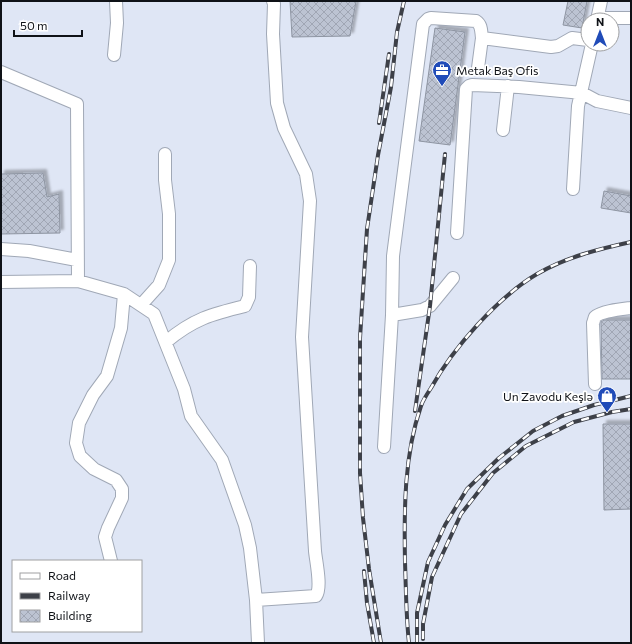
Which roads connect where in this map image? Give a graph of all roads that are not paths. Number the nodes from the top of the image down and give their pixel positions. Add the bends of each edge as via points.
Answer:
1 (116, 1) edge
2 (273, 1) edge
3 (601, 1) edge
4 (599, 12) edge
5 (620, 18) edge
6 (631, 18) edge
7 (482, 38) junction
8 (580, 39) edge
9 (590, 52) edge
10 (114, 55) dead end
11 (478, 68) dead end
12 (1, 72) edge
13 (508, 86) junction
14 (582, 93) junction
15 (631, 108) edge
16 (503, 130) dead end
17 (165, 154) dead end
18 (573, 189) dead end
19 (457, 233) dead end
20 (1, 249) edge
21 (77, 260) junction
22 (250, 266) dead end
23 (453, 278) dead end
24 (78, 281) junction
25 (1, 282) edge
26 (124, 294) junction
27 (141, 305) junction
28 (631, 308) edge
29 (392, 315) junction
30 (166, 342) junction
31 (595, 384) dead end
32 (384, 447) dead end
33 (111, 560) edge
34 (256, 600) junction
35 (258, 643) edge

1 - 10 street
2 - 34 street via 277,103 284,128 306,174 310,201 302,337 318,593 316,596
3 - 4 street
5 - 6 street
7 - 8 street via 551,47 572,38
7 - 11 street
7 - 29 street via 480,23 476,21 431,18 423,24 395,233
9 - 14 street
12 - 21 street via 77,104
13 - 14 street
13 - 16 street
13 - 19 street via 472,85 466,90
14 - 15 street via 597,101
14 - 18 street via 578,106
17 - 27 street via 169,260 159,285
20 - 21 street via 29,251
21 - 24 street
22 - 30 street via 250,297 245,306 207,316 181,330
23 - 29 street via 430,306 416,312
24 - 25 street
24 - 26 street
26 - 27 street
26 - 33 street via 121,328 107,376 92,394 79,423 76,443 80,456 94,469 116,480 122,489 122,498 105,537
27 - 30 street via 154,314
28 - 31 street via 595,317
29 - 32 street
30 - 34 street via 184,389 191,416 222,460 233,490 250,548
34 - 35 street

